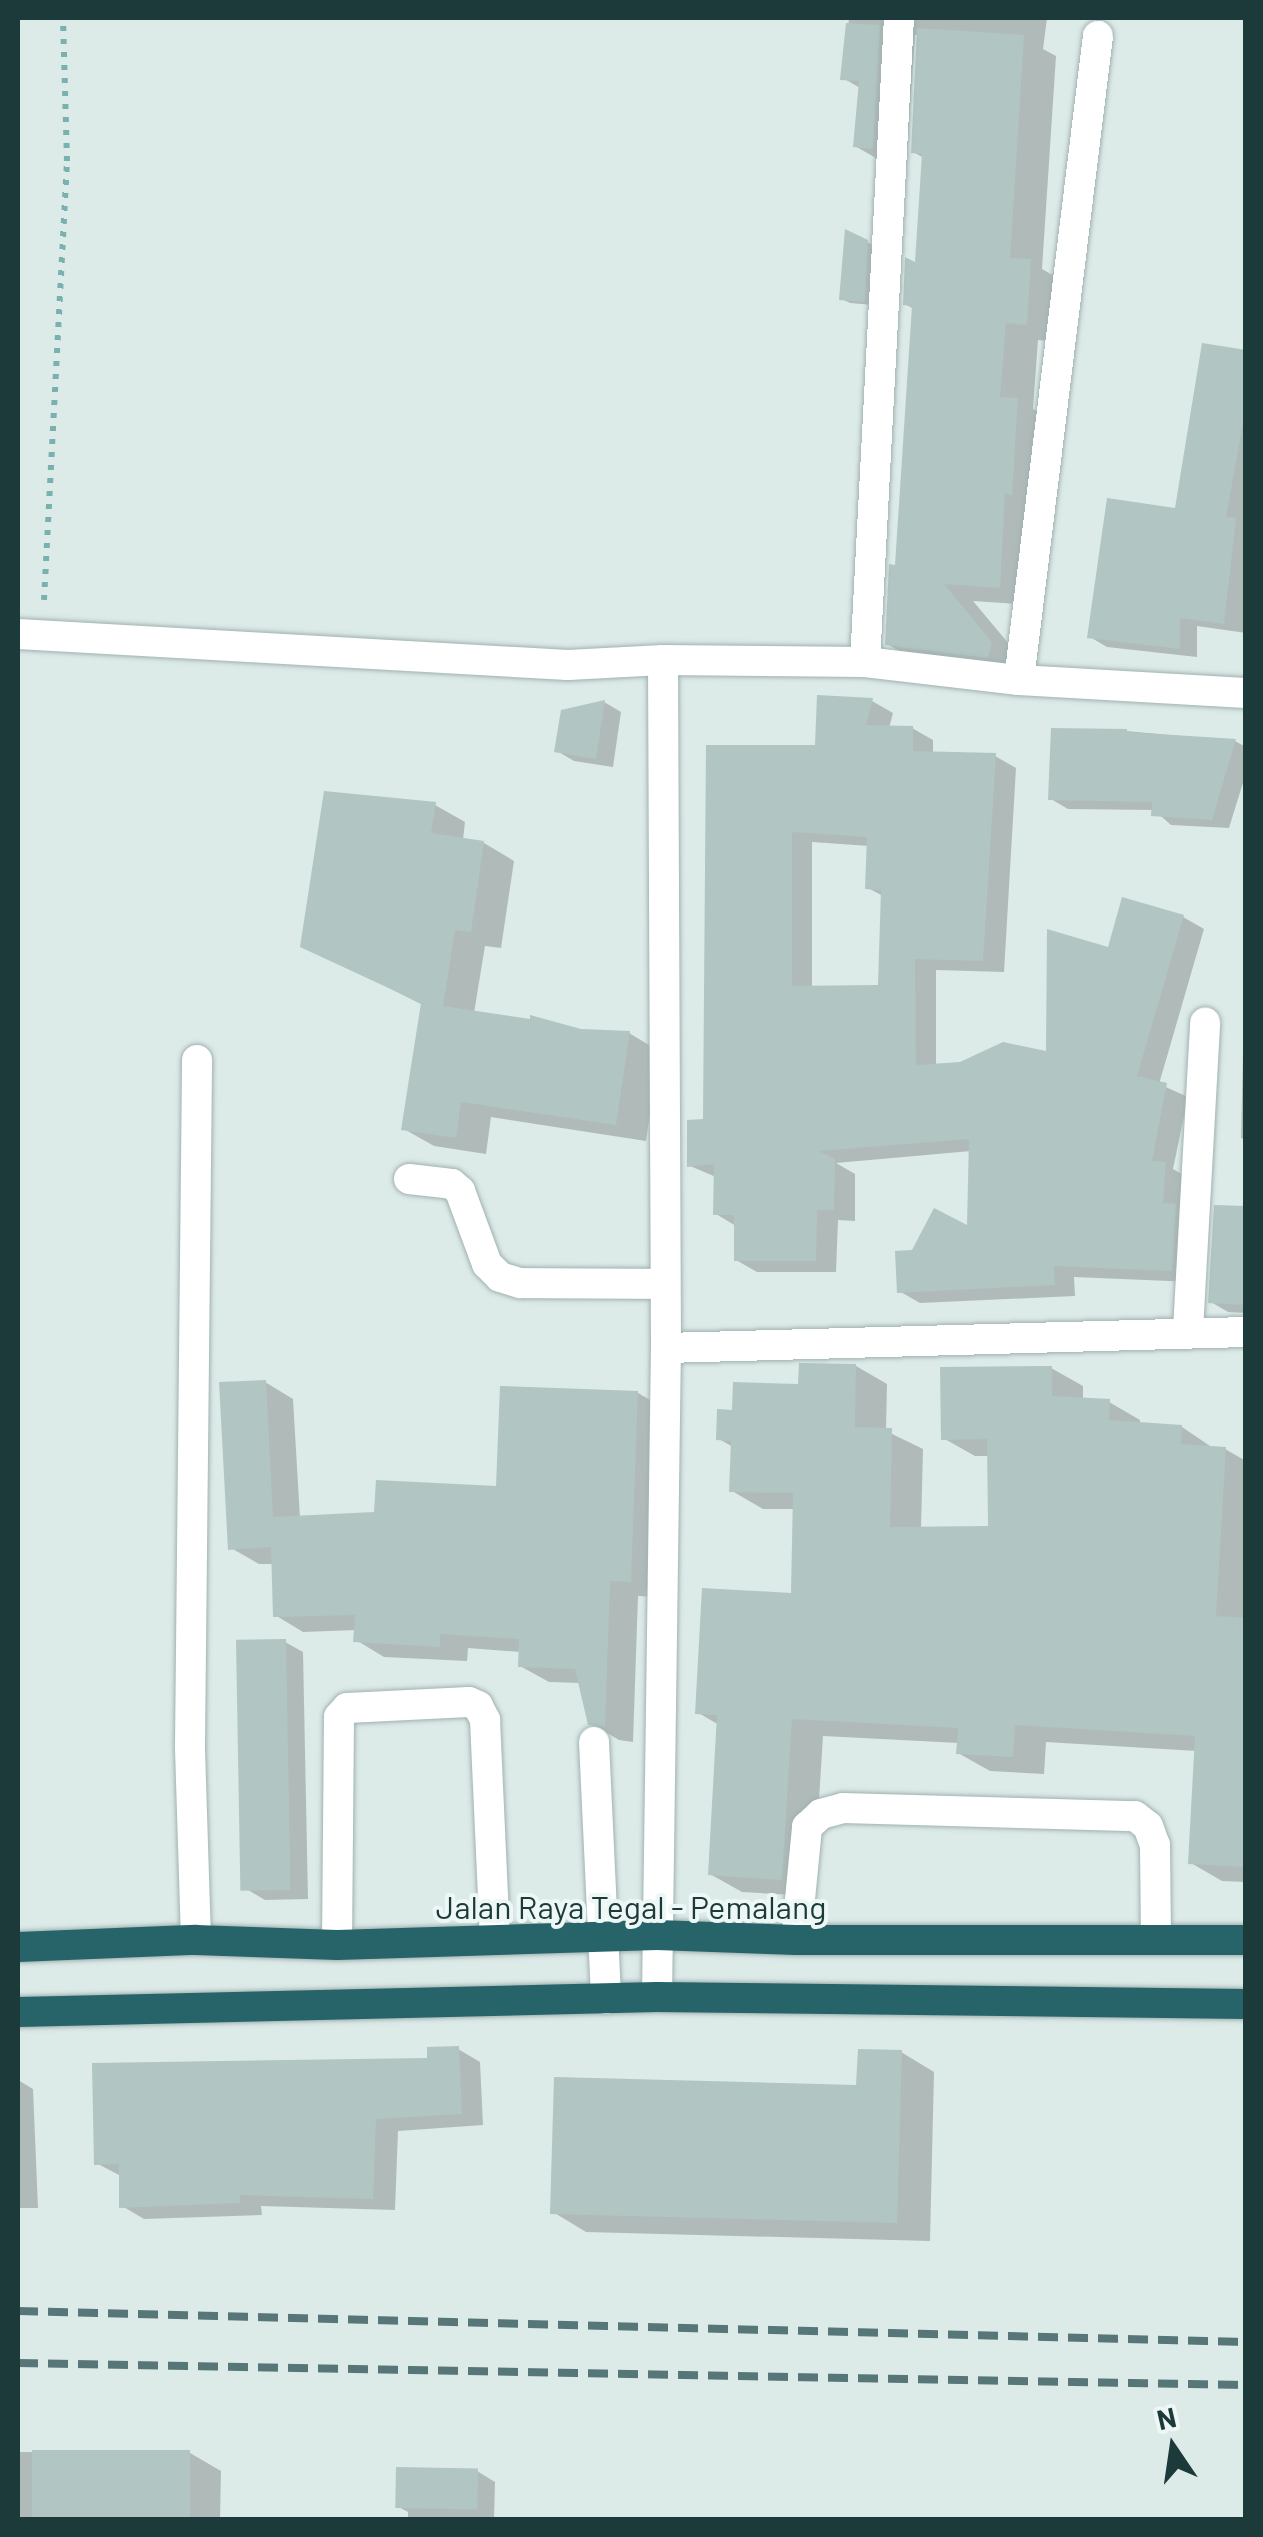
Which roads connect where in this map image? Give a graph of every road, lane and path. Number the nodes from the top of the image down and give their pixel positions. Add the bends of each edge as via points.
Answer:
1 (64, 18) edge
2 (900, 18) edge
3 (1098, 36) dead end
4 (30, 635) edge
5 (663, 660) junction
6 (864, 662) junction
7 (1019, 680) junction
8 (1246, 693) edge
9 (1205, 1022) dead end
10 (197, 1060) dead end
11 (409, 1178) dead end
12 (664, 1284) junction
13 (1188, 1330) junction
14 (1246, 1332) edge
15 (666, 1348) junction
16 (594, 1742) dead end
17 (656, 1935) junction
18 (602, 1936) junction
19 (1156, 1938) junction
20 (196, 1940) junction
21 (494, 1940) junction
22 (796, 1940) junction
23 (1246, 1940) edge
24 (336, 1946) junction
25 (18, 1947) edge
26 (658, 1998) junction
27 (606, 1999) junction
28 (1246, 2004) edge
29 (18, 2012) edge

1 - 4 path via 67,162
2 - 6 street
3 - 7 street
4 - 5 street via 568,665
5 - 6 street
5 - 12 street
6 - 7 street
7 - 8 street
9 - 13 street
10 - 20 street via 190,1745
11 - 12 street via 460,1191 487,1264 500,1277 520,1283
12 - 15 street
13 - 14 street
13 - 15 street
15 - 17 street
16 - 18 street
17 - 18 highway, Jalan Raya Tegal - Pemalang
17 - 22 highway, Jalan Raya Tegal - Pemalang
17 - 26 street
18 - 21 highway, Jalan Raya Tegal - Pemalang
18 - 27 street
19 - 22 highway, Jalan Raya Tegal - Pemalang
19 - 22 street via 1156,1845 1135,1816 843,1808 807,1827
19 - 23 highway, Jalan Raya Tegal - Pemalang
20 - 24 highway, Jalan Raya Tegal - Pemalang
20 - 25 highway, Jalan Raya Tegal - Pemalang
21 - 24 highway, Jalan Raya Tegal - Pemalang
21 - 24 street via 485,1720 469,1702 346,1708 338,1717
26 - 27 highway
26 - 28 highway
27 - 29 highway

